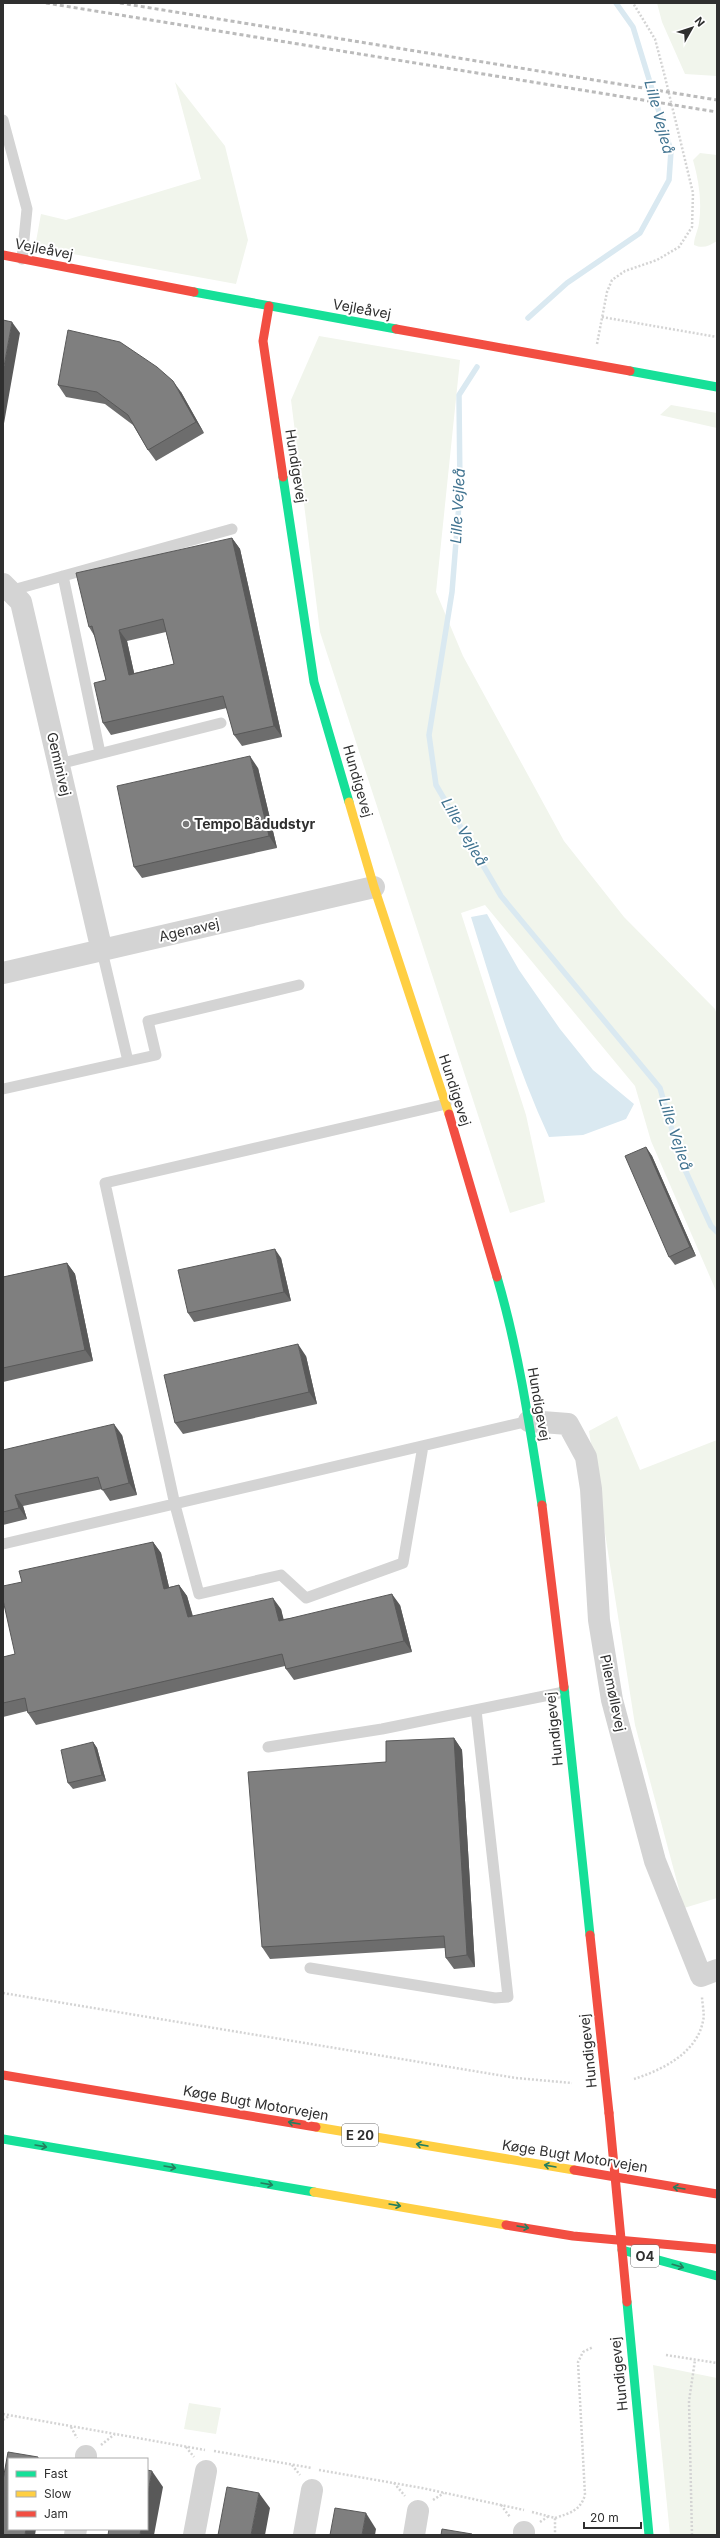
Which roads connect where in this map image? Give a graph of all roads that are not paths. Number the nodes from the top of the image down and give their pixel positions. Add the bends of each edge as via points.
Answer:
1 (3, 120) edge
2 (3, 255) edge
3 (22, 259) junction
4 (269, 306) junction
5 (717, 387) edge
6 (232, 529) dead end
7 (63, 576) junction
8 (7, 588) edge
9 (221, 723) dead end
10 (100, 753) junction
11 (59, 764) junction
12 (374, 887) junction
13 (102, 951) junction
14 (3, 973) edge
15 (299, 985) dead end
16 (128, 1061) junction
17 (3, 1089) edge
18 (446, 1104) junction
19 (529, 1422) junction
20 (423, 1446) junction
21 (174, 1505) junction
22 (3, 1544) edge
23 (564, 1692) junction
24 (476, 1710) junction
25 (268, 1747) dead end
26 (310, 1968) dead end
27 (709, 1973) edge
28 (3, 2075) edge
29 (3, 2139) edge
30 (717, 2194) edge
31 (573, 2236) junction
32 (717, 2249) edge
33 (717, 2276) edge
34 (206, 2471) dead end
35 (312, 2490) dead end
36 (418, 2511) dead end
37 (194, 2535) edge
38 (304, 2535) edge
39 (414, 2535) edge
40 (649, 2535) edge

1 - 3 lane via 27,209
2 - 3 main road, Vejleåvej
3 - 4 main road, Vejleåvej
4 - 5 main road, Vejleåvej
4 - 12 main road, Hundigevej via 263,342 314,682
6 - 7 lane
7 - 8 lane
7 - 10 lane
8 - 11 street, Geminivej via 21,602
9 - 10 lane
10 - 11 lane
11 - 13 street, Geminivej
12 - 13 street, Agenavej
12 - 18 main road, Hundigevej
13 - 14 street, Agenavej
13 - 16 lane
15 - 16 lane via 148,1021 156,1055
16 - 17 lane
18 - 19 main road, Hundigevej via 509,1319
18 - 21 lane via 105,1183
19 - 20 lane
19 - 23 main road, Hundigevej via 549,1551
19 - 27 street, Pilemøllevej via 568,1424 586,1457 591,1489 599,1620 612,1700 655,1861
20 - 21 lane
20 - 21 lane via 403,1563 306,1598 281,1575 199,1594
21 - 22 lane
23 - 24 lane
23 - 40 main road, Hundigevej, bridge via 609,2113
24 - 25 lane via 382,1729
24 - 26 lane via 508,1997 495,1998
30 -> 28 main road, Køge Bugt Motorvejen / E 20
29 -> 31 main road
31 - 32 main road
31 -> 33 main road, O4
34 - 37 street
35 - 38 street
36 - 39 street

